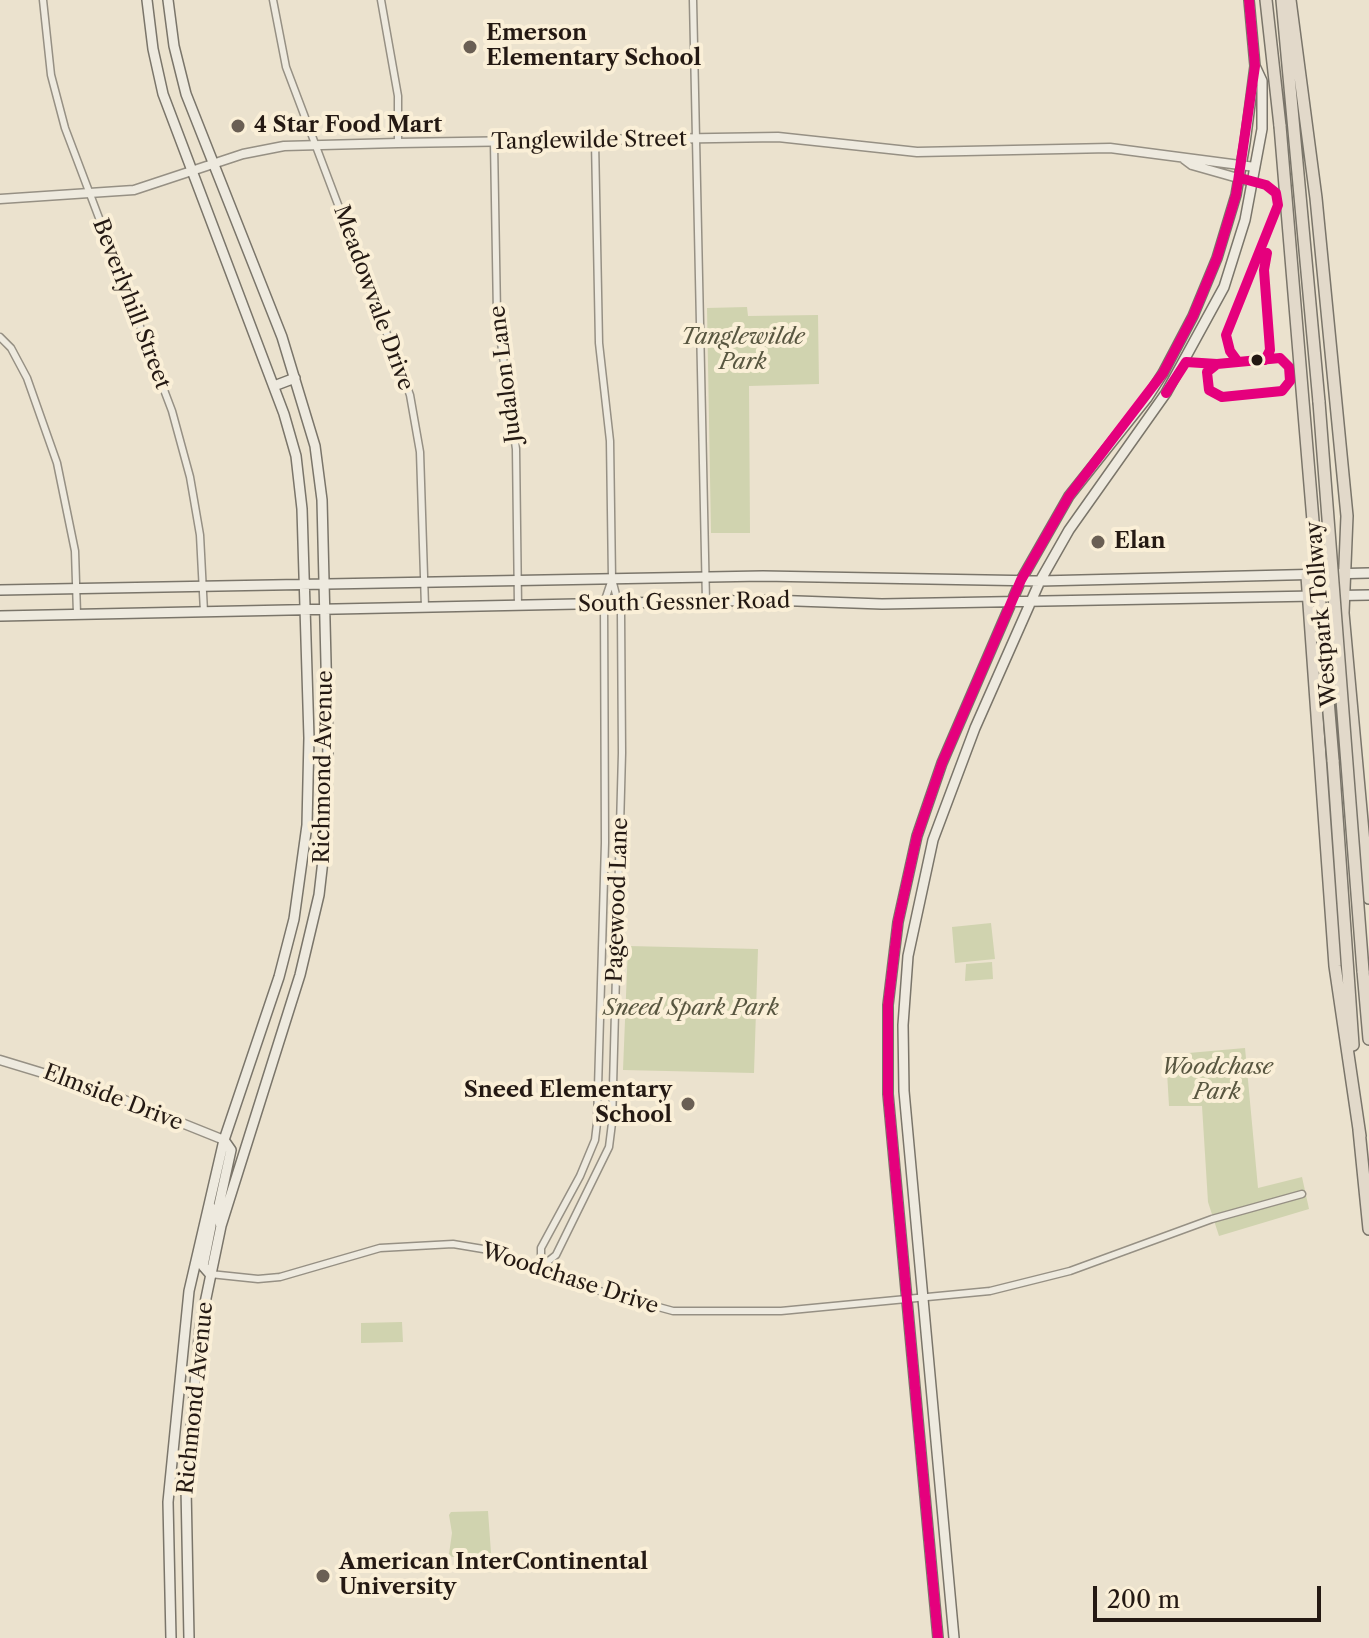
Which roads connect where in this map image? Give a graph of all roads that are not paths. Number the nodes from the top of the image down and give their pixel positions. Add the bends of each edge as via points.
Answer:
1 (43, 0) edge
2 (147, 0) edge
3 (168, 0) edge
4 (273, 0) edge
5 (381, 0) edge
6 (693, 0) edge
7 (1249, 0) edge
8 (1266, 0) edge
9 (1282, 0) edge
10 (1290, 0) edge
11 (1255, 66) junction
12 (179, 68) junction
13 (158, 72) junction
14 (696, 139) junction
15 (595, 141) junction
16 (398, 143) junction
17 (494, 143) junction
18 (316, 145) junction
19 (1184, 159) junction
20 (1242, 163) junction
21 (215, 164) junction
22 (1255, 167) junction
23 (195, 171) junction
24 (1240, 178) junction
25 (1252, 182) junction
26 (89, 195) junction
27 (3, 199) edge
28 (1209, 278) junction
29 (1224, 287) junction
30 (0, 337) edge
31 (295, 378) junction
32 (1155, 385) junction
33 (274, 386) junction
34 (1166, 393) junction
35 (1369, 573) edge
36 (1346, 574) junction
37 (1307, 576) junction
38 (705, 577) junction
39 (1182, 577) junction
40 (612, 579) junction
41 (839, 580) junction
42 (1021, 580) junction
43 (1040, 581) junction
44 (518, 583) junction
45 (425, 584) junction
46 (204, 586) junction
47 (303, 586) junction
48 (325, 586) junction
49 (77, 588) junction
50 (0, 590) edge
51 (1344, 595) junction
52 (1369, 595) edge
53 (1309, 596) junction
54 (1183, 599) junction
55 (706, 601) junction
56 (838, 602) junction
57 (1012, 602) junction
58 (1030, 602) junction
59 (604, 603) junction
60 (621, 603) junction
61 (518, 606) junction
62 (325, 607) junction
63 (425, 607) junction
64 (304, 608) junction
65 (204, 612) junction
66 (77, 614) junction
67 (0, 616) edge
68 (961, 722) junction
69 (975, 728) junction
70 (309, 738) junction
71 (328, 744) junction
72 (917, 836) junction
73 (933, 840) junction
74 (1369, 898) edge
75 (266, 1018) junction
76 (284, 1021) junction
77 (1369, 1039) edge
78 (0, 1060) edge
79 (1360, 1136) junction
80 (224, 1140) junction
81 (1302, 1194) dead end
82 (209, 1202) junction
83 (221, 1226) junction
84 (1369, 1229) edge
85 (541, 1267) junction
86 (210, 1274) junction
87 (921, 1300) junction
88 (907, 1301) junction
89 (174, 1411) junction
90 (190, 1412) junction
91 (932, 1419) junction
92 (918, 1420) junction
93 (186, 1547) junction
94 (168, 1551) junction
95 (171, 1638) edge
96 (189, 1638) edge
97 (938, 1638) edge
98 (954, 1638) edge

1 - 26 street, Beverlyhill Street via 51,75
2 - 13 main road, Richmond Avenue
3 - 12 main road, Richmond Avenue
4 - 18 street, Meadowvale Drive via 286,67
5 - 16 street via 398,96
6 - 14 street
7 - 11 main road
8 - 79 highway, Westpark Tollway, bridge via 1333,760
9 - 77 highway, Westpark Tollway, bridge
10 - 36 highway via 1316,198 1347,516
11 - 20 main road
11 - 22 main road via 1262,81 1262,129
12 - 13 main road
12 - 21 main road, Richmond Avenue
13 - 23 main road, Richmond Avenue
14 - 15 street, Tanglewilde Street
14 - 19 street, Tanglewilde Street via 778,137 917,152 1110,148
14 - 38 street
15 - 17 street, Tanglewilde Street
15 - 40 street, Pagewood Lane
16 - 17 street, Tanglewilde Street
16 - 18 street, Tanglewilde Street
17 - 44 street, Judalon Lane via 498,322 516,449
18 - 21 street, Tanglewilde Street via 262,150
18 - 45 street, Meadowvale Drive via 410,395 420,452
19 - 20 street, Tanglewilde Street
19 - 24 street, Tanglewilde Street
20 - 22 street, Tanglewilde Street
20 - 24 main road
21 - 23 street, Tanglewilde Street
21 - 31 main road, Richmond Avenue
22 - 25 main road
23 - 26 street, Tanglewilde Street via 134,190
23 - 33 main road, Richmond Avenue
24 - 25 street, Tanglewilde Street
24 - 28 main road
25 - 29 main road
26 - 27 street, Tanglewilde Street
26 - 46 street, Beverlyhill Street via 172,411 196,504
28 - 29 main road
28 - 32 main road
29 - 34 main road
30 - 49 street via 27,378 57,463 69,507
31 - 33 main road
31 - 48 main road, Richmond Avenue via 320,472
32 - 34 main road
32 - 42 main road via 1069,496
33 - 47 main road, Richmond Avenue via 296,456
34 - 43 main road via 1076,519
35 - 36 main road, South Gessner Road
36 - 37 main road, South Gessner Road
36 - 51 highway
37 - 39 main road, South Gessner Road
37 - 53 highway
38 - 40 main road, South Gessner Road
38 - 41 main road, South Gessner Road
38 - 55 street
39 - 43 main road, South Gessner Road
39 - 54 main road
40 - 44 main road, South Gessner Road
40 - 59 street, Pagewood Lane
40 - 60 street, Pagewood Lane
41 - 42 main road, South Gessner Road
41 - 56 main road
42 - 43 main road, South Gessner Road
42 - 57 main road
43 - 58 main road
44 - 45 main road, South Gessner Road
44 - 61 street, Judalon Lane
45 - 48 main road, South Gessner Road
45 - 63 street, Meadowvale Drive
46 - 47 main road, South Gessner Road
46 - 49 main road, South Gessner Road
46 - 65 street, Beverlyhill Street
47 - 48 main road, South Gessner Road
47 - 64 main road, Richmond Avenue
48 - 62 main road, Richmond Avenue
49 - 50 main road, South Gessner Road
49 - 66 street
51 - 52 main road, South Gessner Road
51 - 53 main road, South Gessner Road
51 - 74 highway
53 - 54 main road, South Gessner Road
53 - 79 highway via 1335,966
54 - 58 main road, South Gessner Road
55 - 56 main road, South Gessner Road
55 - 60 main road, South Gessner Road
56 - 57 main road, South Gessner Road
57 - 58 main road, South Gessner Road
57 - 68 main road
58 - 69 main road
59 - 60 main road, South Gessner Road
59 - 61 main road, South Gessner Road
59 - 85 street, Pagewood Lane via 605,843 597,1123 580,1176 541,1248
60 - 85 street, Pagewood Lane via 621,795 609,1147 556,1255
61 - 63 main road, South Gessner Road
62 - 63 main road, South Gessner Road
62 - 64 main road, South Gessner Road
62 - 71 main road, Richmond Avenue
64 - 65 main road, South Gessner Road
64 - 70 main road, Richmond Avenue
65 - 66 main road, South Gessner Road
66 - 67 main road, South Gessner Road
68 - 69 main road
68 - 72 main road
69 - 73 main road
70 - 71 main road
70 - 75 main road, Richmond Avenue via 310,783 298,897
71 - 76 main road, Richmond Avenue via 319,895
72 - 73 main road
72 - 88 main road via 893,958 887,1063
73 - 87 main road via 908,956 903,1025
75 - 76 main road
75 - 80 main road, Richmond Avenue
76 - 83 main road, Richmond Avenue
78 - 80 street, Elmside Drive via 102,1091
79 - 84 highway, Westpark Tollway
80 - 82 main road, Richmond Avenue
80 - 83 main road via 231,1150 217,1214
81 - 87 street, Woodchase Drive via 1212,1219 1052,1276
82 - 86 main road via 211,1226 203,1266
82 - 89 main road, Richmond Avenue via 190,1280
83 - 86 main road, Richmond Avenue
85 - 86 street, Woodchase Drive via 483,1249 421,1244 380,1248 280,1277
85 - 88 street, Woodchase Drive via 585,1287 673,1311 762,1312
86 - 90 main road, Richmond Avenue
87 - 88 street, Woodchase Drive
87 - 91 main road
88 - 92 main road
89 - 90 main road
89 - 94 main road, Richmond Avenue
90 - 93 main road, Richmond Avenue
91 - 92 main road
91 - 98 main road
92 - 97 main road
93 - 94 main road
93 - 96 main road, Richmond Avenue
94 - 95 main road, Richmond Avenue

